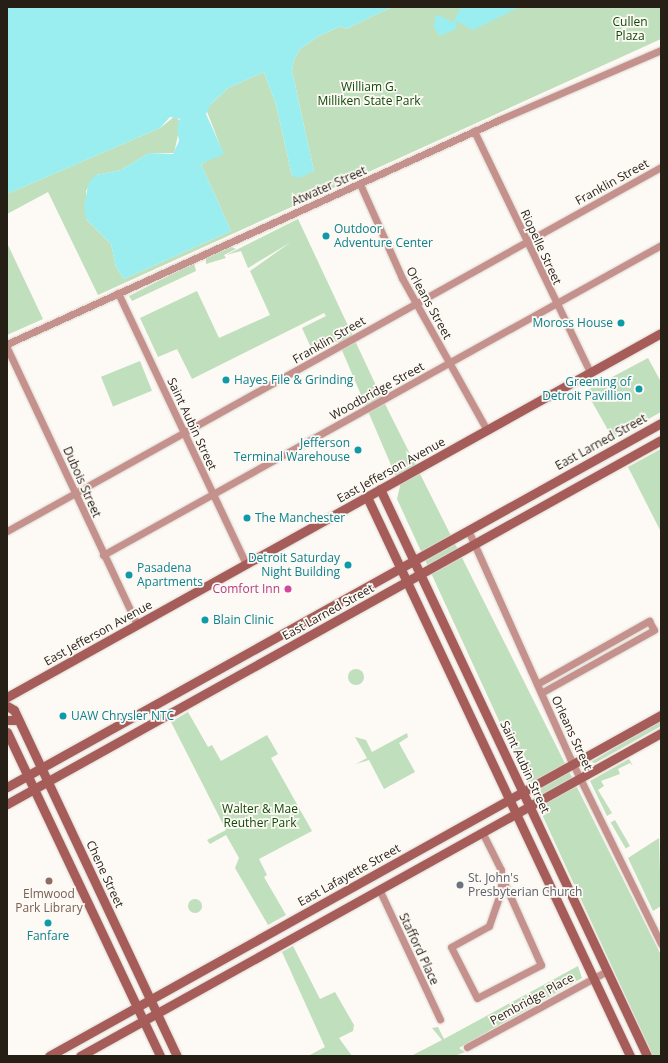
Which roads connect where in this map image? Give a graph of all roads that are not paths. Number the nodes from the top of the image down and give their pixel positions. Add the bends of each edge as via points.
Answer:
1 (661, 50) edge
2 (474, 131) junction
3 (661, 167) edge
4 (360, 184) junction
5 (527, 242) junction
6 (661, 245) edge
7 (118, 293) junction
8 (556, 303) junction
9 (416, 304) junction
10 (661, 333) edge
11 (7, 344) edge
12 (7, 348) edge
13 (449, 362) junction
14 (590, 372) junction
15 (661, 423) edge
16 (487, 430) junction
17 (183, 435) junction
18 (661, 440) edge
19 (380, 490) junction
20 (75, 494) junction
21 (212, 495) junction
22 (367, 497) junction
23 (519, 501) junction
24 (390, 510) junction
25 (527, 515) junction
26 (379, 516) junction
27 (483, 521) junction
28 (468, 530) junction
29 (7, 531) edge
30 (489, 536) junction
31 (474, 544) junction
32 (409, 546) junction
33 (396, 552) junction
34 (103, 556) junction
35 (415, 560) junction
36 (246, 564) junction
37 (402, 567) junction
38 (389, 574) junction
39 (422, 574) junction
40 (409, 581) junction
41 (396, 588) junction
42 (428, 588) junction
43 (415, 594) junction
44 (322, 611) junction
45 (137, 624) junction
46 (329, 625) junction
47 (595, 651) junction
48 (600, 660) junction
49 (216, 670) junction
50 (224, 684) junction
51 (473, 684) junction
52 (537, 684) junction
53 (459, 691) junction
54 (541, 693) junction
55 (7, 697) edge
56 (7, 706) edge
57 (661, 715) edge
58 (7, 720) edge
59 (18, 720) junction
60 (7, 732) edge
61 (661, 733) edge
62 (33, 752) junction
63 (588, 755) junction
64 (19, 758) junction
65 (56, 759) junction
66 (573, 765) junction
67 (599, 767) junction
68 (40, 768) junction
69 (63, 773) junction
70 (27, 776) junction
71 (580, 777) junction
72 (518, 779) junction
73 (47, 781) junction
74 (503, 784) junction
75 (11, 785) edge
76 (34, 789) junction
77 (524, 792) junction
78 (21, 796) junction
79 (55, 798) junction
80 (510, 799) junction
81 (7, 804) edge
82 (41, 804) junction
83 (529, 804) junction
84 (494, 808) junction
85 (516, 812) junction
86 (503, 819) junction
87 (537, 821) junction
88 (523, 827) junction
89 (482, 832) junction
90 (432, 842) junction
91 (440, 855) junction
92 (84, 857) junction
93 (70, 864) junction
94 (503, 880) junction
95 (379, 889) junction
96 (114, 923) junction
97 (287, 923) junction
98 (101, 930) junction
99 (295, 936) junction
100 (661, 944) edge
101 (607, 971) junction
102 (594, 978) junction
103 (143, 984) junction
104 (129, 991) junction
105 (164, 992) junction
106 (150, 999) junction
107 (170, 1006) junction
108 (137, 1007) junction
109 (157, 1013) junction
110 (121, 1016) junction
111 (440, 1019) dead end
112 (143, 1021) junction
113 (128, 1029) junction
114 (165, 1030) junction
115 (150, 1036) junction
116 (468, 1047) dead end
117 (49, 1056) edge
118 (80, 1056) edge
119 (160, 1056) edge
120 (177, 1056) edge
121 (630, 1056) edge
122 (647, 1056) edge

1 - 2 street, Atwater Street
2 - 4 street, Atwater Street
2 - 5 street, Riopelle Street
3 - 5 street, Franklin Street
4 - 7 street, Atwater Street
4 - 9 street, Orleans Street
5 - 8 street, Riopelle Street
5 - 9 street, Franklin Street
6 - 8 street, Woodbridge Street
7 - 11 street, Atwater Street
7 - 17 street, Saint Aubin Street
8 - 13 street, Woodbridge Street
8 - 14 street, Riopelle Street
9 - 13 street, Orleans Street
9 - 17 street, Franklin Street
10 - 14 street, East Jefferson Avenue
12 - 20 street, Dubois Street
13 - 16 street, Orleans Street
13 - 21 street, Woodbridge Street
14 - 16 street, East Jefferson Avenue
15 - 23 street, East Larned Street
16 - 19 street, East Jefferson Avenue
17 - 20 street, Franklin Street
17 - 21 street, Saint Aubin Street
18 - 25 street, East Larned Street
19 - 22 street, East Jefferson Avenue
19 - 24 street, Saint Aubin Street
20 - 29 street, Franklin Street
20 - 34 street, Dubois Street
21 - 34 street, Woodbridge Street
21 - 36 street, Saint Aubin Street
22 - 26 street
22 - 36 street, East Jefferson Avenue
23 - 25 street
23 - 27 street, East Larned Street
24 - 26 street
24 - 32 street, Saint Aubin Street
25 - 30 street, East Larned Street
26 - 33 street
27 - 28 street, East Larned Street
27 - 30 street via 482,530
28 - 31 street, Orleans Street
28 - 35 street, East Larned Street
30 - 31 street, East Larned Street
31 - 39 street, East Larned Street
31 - 52 street, Orleans Street
32 - 33 street
32 - 35 street, Saint Aubin Street
33 - 37 street
34 - 45 street, Dubois Street
35 - 37 street, East Larned Street
35 - 39 street, Saint Aubin Street
36 - 45 street, East Jefferson Avenue
37 - 38 street, East Larned Street
37 - 40 street
38 - 41 street
38 - 44 street, East Larned Street
39 - 40 street, East Larned Street
39 - 42 street, Saint Aubin Street
40 - 41 street, East Larned Street
40 - 43 street
41 - 46 street, East Larned Street
42 - 43 street
42 - 51 street, Saint Aubin Street
43 - 53 street
44 - 46 street
44 - 49 street, East Larned Street
45 - 55 street, East Jefferson Avenue
46 - 50 street, East Larned Street
47 - 48 street
47 - 48 street via 649,621 654,630
47 - 52 street
48 - 54 street
49 - 50 street
49 - 65 street, East Larned Street
50 - 69 street, East Larned Street
51 - 53 street
51 - 72 street, Saint Aubin Street
52 - 54 street, Orleans Street
53 - 74 street
54 - 66 street, Orleans Street
56 - 59 street, Chene Street
57 - 63 street, East Lafayette Street
58 - 59 street
59 - 62 street, Chene Street
60 - 64 street
61 - 67 street
62 - 64 street via 28,760
62 - 68 street, Chene Street
63 - 66 street, East Lafayette Street
63 - 67 street via 590,766
64 - 70 street
65 - 68 street, East Larned Street
65 - 69 street via 56,768
66 - 71 street, Orleans Street
66 - 77 street, East Lafayette Street
67 - 71 street
68 - 70 street, East Larned Street
68 - 73 street, Chene Street
69 - 73 street, East Larned Street
70 - 75 street, East Larned Street
70 - 76 street
71 - 83 street
71 - 100 street, Orleans Street
72 - 74 street
72 - 77 street, Saint Aubin Street
73 - 76 street, East Larned Street
73 - 79 street, Chene Street
74 - 80 street
75 - 78 street
76 - 78 street, East Larned Street
76 - 82 street
77 - 80 street, East Lafayette Street
77 - 83 street, Saint Aubin Street
78 - 81 street, East Larned Street
79 - 82 street via 46,797
79 - 92 street, Chene Street
80 - 84 street, East Lafayette Street
80 - 85 street
82 - 93 street
83 - 85 street
83 - 87 street, Saint Aubin Street
84 - 86 street via 502,813
84 - 90 street, East Lafayette Street
85 - 86 street
85 - 88 street
86 - 89 street
87 - 88 street via 529,821
87 - 101 street, Saint Aubin Street
88 - 102 street
89 - 91 street
89 - 94 street via 502,870
90 - 91 street
90 - 97 street, East Lafayette Street
91 - 95 street
92 - 93 street
92 - 96 street, Chene Street
93 - 98 street
94 - 94 street via 489,926 451,947 477,998 541,965
95 - 99 street
95 - 111 street, Stafford Place
96 - 98 street
96 - 103 street, Chene Street
97 - 99 street
97 - 105 street, East Lafayette Street
98 - 104 street
99 - 107 street
101 - 102 street, Pembridge Place
101 - 122 street, Saint Aubin Street
102 - 116 street, Pembridge Place
102 - 121 street
103 - 104 street via 137,992
103 - 106 street, Chene Street
104 - 108 street
105 - 106 street, East Lafayette Street
105 - 107 street via 163,999
106 - 108 street, East Lafayette Street
106 - 109 street, Chene Street
107 - 109 street
108 - 110 street, East Lafayette Street
108 - 112 street
109 - 112 street
109 - 114 street, Chene Street
110 - 113 street via 128,1021
110 - 117 street, East Lafayette Street
112 - 113 street
112 - 115 street
113 - 118 street
114 - 115 street via 156,1030
114 - 120 street, Chene Street
115 - 119 street

